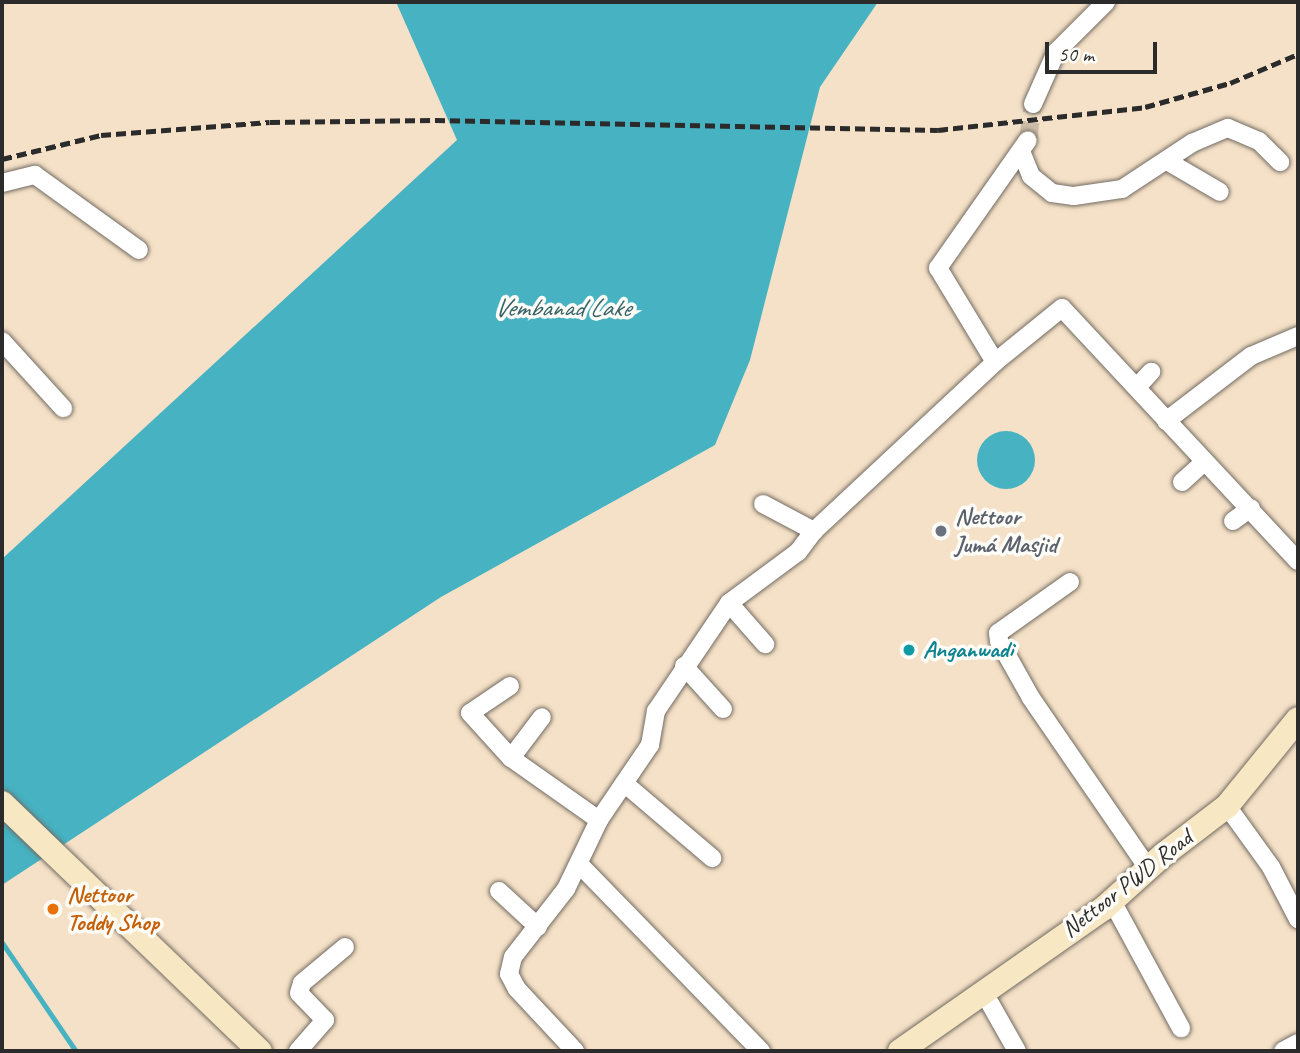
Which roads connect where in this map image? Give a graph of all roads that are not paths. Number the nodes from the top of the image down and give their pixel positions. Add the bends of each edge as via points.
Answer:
1 (1106, 2) edge
2 (1033, 104) tunnel mouth
3 (1167, 161) junction
4 (1280, 162) dead end
5 (2, 183) edge
6 (1220, 192) dead end
7 (139, 250) dead end
8 (1298, 336) edge
9 (2, 341) edge
10 (995, 362) junction
11 (1151, 372) dead end
12 (1137, 387) junction
13 (63, 408) dead end
14 (1166, 421) junction
15 (1204, 462) junction
16 (1182, 482) dead end
17 (763, 504) dead end
18 (1251, 508) junction
19 (1233, 521) dead end
20 (814, 531) junction
21 (1298, 561) edge
22 (1070, 582) dead end
23 (729, 603) junction
24 (765, 644) dead end
25 (684, 666) junction
26 (510, 686) dead end
27 (723, 709) dead end
28 (542, 717) dead end
29 (1298, 719) edge
30 (511, 758) junction
31 (624, 783) junction
32 (2, 803) edge
33 (1227, 806) junction
34 (599, 820) junction
35 (706, 846) dead end
36 (580, 864) junction
37 (1148, 868) junction
38 (499, 891) dead end
39 (1111, 901) junction
40 (1298, 919) edge
41 (538, 927) junction
42 (345, 947) dead end
43 (983, 991) junction
44 (1181, 1028) dead end
45 (1298, 1043) edge
46 (260, 1051) edge
47 (298, 1051) edge
48 (575, 1051) edge
49 (761, 1051) edge
50 (900, 1051) edge
51 (1017, 1051) edge
52 (1283, 1051) edge

1 - 2 street via 1056,51
3 - 4 street via 1192,143 1228,128 1259,141
3 - 6 street
3 - 10 street via 1122,189 1074,196 1052,193 1031,176 1024,145 938,268
5 - 7 street via 35,176
8 - 14 street via 1251,356
9 - 13 street
10 - 12 street via 1062,308
10 - 20 street
11 - 12 street
12 - 14 street
14 - 15 street
15 - 16 street
15 - 18 street
17 - 20 street
18 - 19 street
18 - 21 street
20 - 23 street via 798,552
22 - 37 street via 998,633 999,641 1031,698
23 - 24 street
23 - 25 street via 710,636
25 - 27 street
25 - 31 street via 656,711 650,745
26 - 30 street via 470,713
28 - 30 street
29 - 33 street, Nettoor PWD Road
30 - 34 street
31 - 34 street
31 - 35 street
32 - 46 street
33 - 37 street, Nettoor PWD Road
33 - 40 street via 1271,867
34 - 36 street
36 - 41 street
36 - 49 street
37 - 39 street, Nettoor PWD Road
38 - 41 street
39 - 43 street, Nettoor PWD Road
39 - 44 street
41 - 48 street via 513,957 509,974
42 - 47 street via 302,983 299,993 325,1020
43 - 50 street, Nettoor PWD Road
43 - 51 street
45 - 52 street

